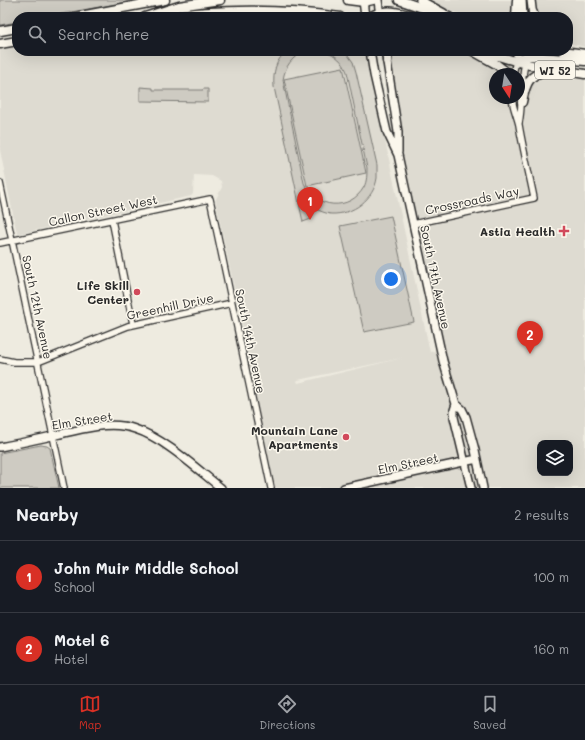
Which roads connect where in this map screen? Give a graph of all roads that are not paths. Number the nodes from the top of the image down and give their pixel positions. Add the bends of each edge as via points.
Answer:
1 (165, 0) edge
2 (220, 0) edge
3 (348, 0) edge
4 (373, 0) edge
5 (378, 0) edge
6 (399, 0) edge
7 (420, 0) edge
8 (517, 0) edge
9 (522, 0) edge
10 (531, 0) edge
11 (364, 1) edge
12 (261, 10) junction
13 (101, 12) edge
14 (160, 12) edge
15 (202, 12) edge
16 (270, 12) edge
17 (292, 12) edge
18 (365, 12) edge
19 (380, 12) edge
20 (435, 12) edge
21 (441, 12) edge
22 (516, 12) edge
23 (523, 12) edge
24 (532, 12) edge
25 (12, 29) edge
26 (0, 31) edge
27 (12, 42) edge
28 (0, 44) edge
29 (573, 47) edge
30 (585, 50) edge
31 (573, 52) edge
32 (585, 54) edge
33 (371, 56) edge
34 (386, 56) edge
35 (482, 56) edge
36 (499, 56) edge
37 (517, 56) edge
38 (526, 57) edge
39 (387, 61) joint
40 (516, 61) junction
41 (585, 61) edge
42 (501, 68) edge
43 (514, 68) edge
44 (524, 68) edge
45 (550, 69) junction
46 (585, 74) edge
47 (525, 90) edge
48 (513, 104) edge
49 (522, 104) edge
50 (519, 123) junction
51 (398, 155) junction
52 (0, 183) edge
53 (210, 199) joint
54 (112, 220) junction
55 (413, 224) junction
56 (12, 241) junction
57 (0, 244) edge
58 (232, 304) junction
59 (133, 324) junction
60 (0, 359) edge
61 (38, 362) junction
62 (456, 404) junction
63 (53, 436) junction
64 (0, 447) edge
65 (477, 459) junction
66 (465, 462) junction
67 (64, 488) edge
68 (221, 488) edge
69 (271, 488) edge
70 (344, 488) edge
71 (471, 488) edge
72 (483, 488) edge

1 - 13 main road
2 - 14 main road via 179,6
3 - 11 main road
4 - 11 main road
5 - 19 main road
6 - 20 main road
7 - 21 main road
8 - 22 main road
9 - 23 main road
10 - 24 main road
11 - 18 main road
12 - 15 main road
12 - 16 main road
12 - 17 main road
25 - 26 main road
27 - 28 main road
29 - 30 main road
31 - 32 main road, WI 52
33 - 51 main road, South 17th Avenue via 387,132
34 - 39 main road
35 - 42 main road
36 - 40 main road, WI 52
37 - 40 main road
38 - 40 main road, WI 52
38 - 41 main road
38 - 44 street
38 - 45 main road, WI 52
39 - 51 main road, South 17th Avenue via 398,132
40 - 43 street
45 - 46 main road, WI 52
45 - 47 main road via 531,78
48 - 50 street
49 - 50 street
50 - 55 street, Crossroads Way via 534,198
51 - 55 main road, South 17th Avenue
52 - 56 street, South 12th Avenue
53 - 54 street, Callon Street West
53 - 58 street, South 14th Avenue
54 - 56 street, Callon Street West
54 - 59 street
55 - 62 main road, South 17th Avenue via 443,360
56 - 57 street, Callon Street West
56 - 61 street, South 12th Avenue
58 - 59 street, Greenhill Drive
58 - 69 street, South 14th Avenue
59 - 61 street, Greenhill Drive
60 - 61 street, Greenhill Drive
61 - 63 street, South 12th Avenue
62 - 65 main road, South 17th Avenue via 464,411
62 - 66 main road, South 17th Avenue via 454,414
63 - 64 main road, Elm Street
63 - 67 street, South 12th Avenue
63 - 68 main road, Elm Street via 95,426 119,425 135,428 163,443
65 - 66 main road, Elm Street
65 - 72 main road, South 17th Avenue
66 - 70 main road, Elm Street
66 - 71 main road, South 17th Avenue

